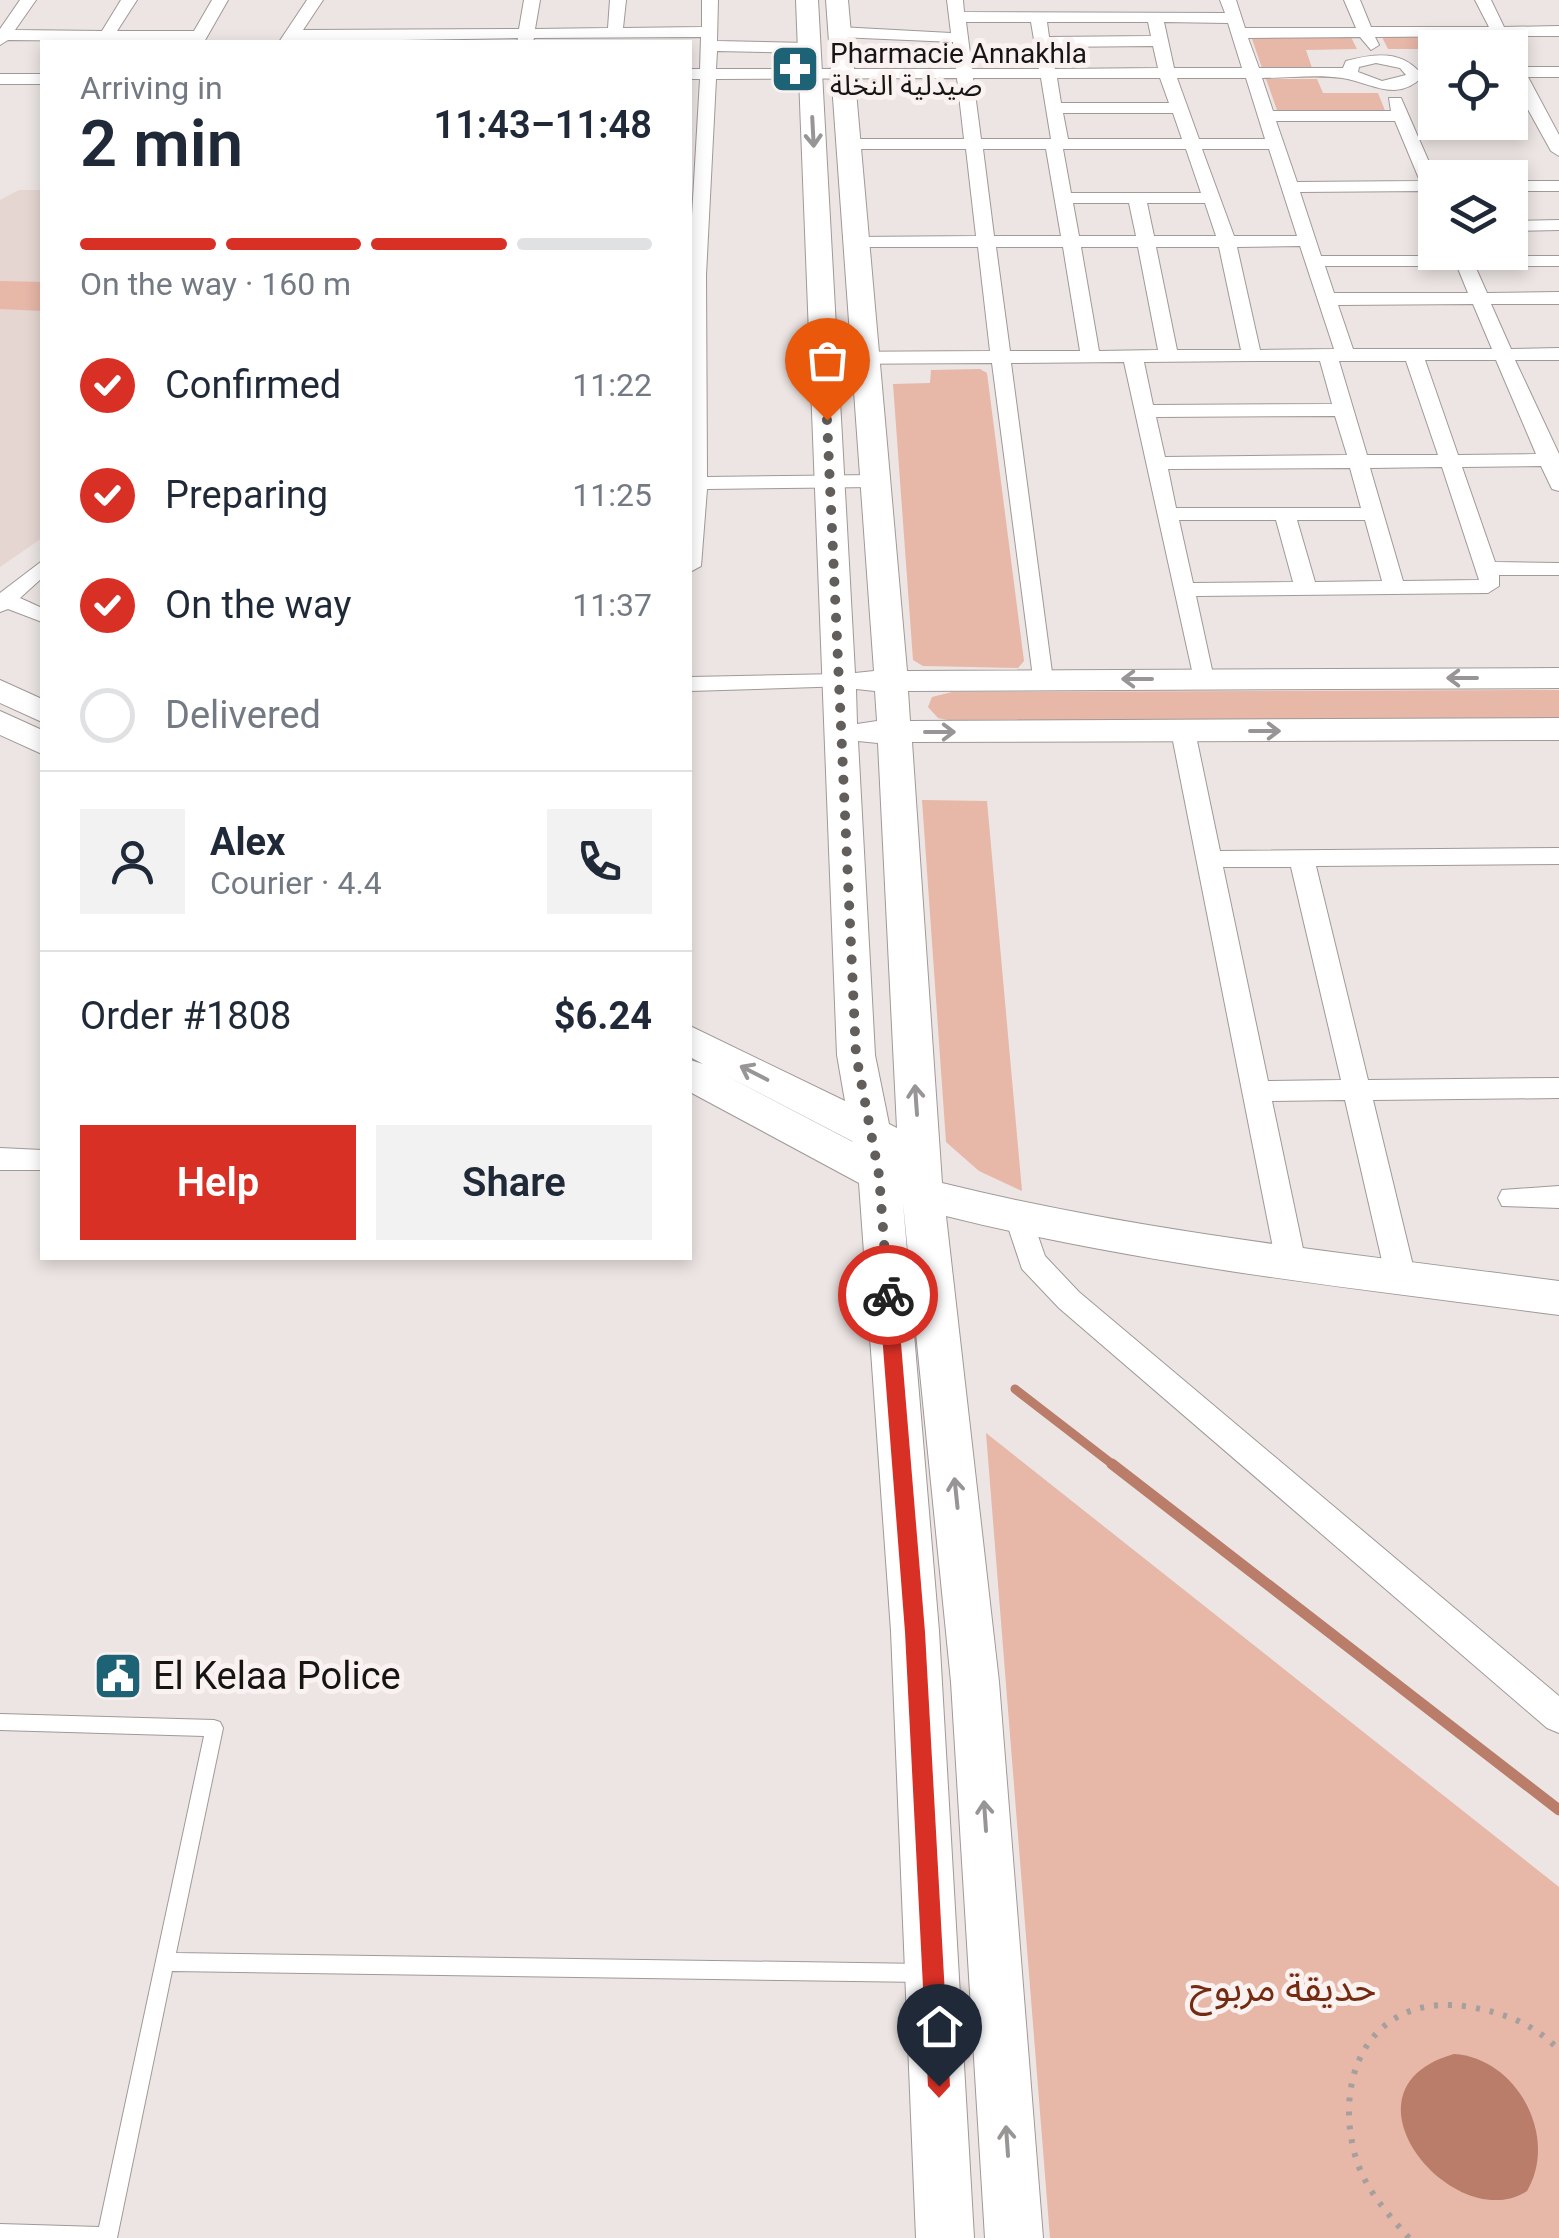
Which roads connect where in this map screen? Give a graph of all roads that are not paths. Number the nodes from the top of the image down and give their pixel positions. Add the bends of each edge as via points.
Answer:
1 (28, 0) edge
2 (129, 0) edge
3 (220, 0) edge
4 (315, 0) edge
5 (532, 0) edge
6 (618, 0) edge
7 (710, 0) edge
8 (806, 0) edge
9 (1090, 0) edge
10 (1352, 0) edge
11 (1483, 0) edge
12 (1233, 17) edge
13 (956, 18) edge
14 (1038, 18) junction
15 (1093, 18) junction
16 (1155, 18) junction
17 (1498, 30) edge
18 (1559, 31) edge
19 (615, 32) junction
20 (1366, 33) junction
21 (106, 36) junction
22 (1418, 36) edge
23 (1528, 36) edge
24 (1, 37) edge
25 (290, 38) edge
26 (526, 38) edge
27 (198, 39) edge
28 (709, 39) junction
29 (1042, 42) junction
30 (1158, 42) junction
31 (828, 46) edge
32 (1376, 58) junction
33 (1528, 69) edge
34 (1414, 72) junction
35 (1418, 72) edge
36 (1559, 72) edge
37 (1350, 73) junction
38 (698, 74) edge
39 (964, 74) junction
40 (1045, 74) junction
41 (1167, 74) junction
42 (1252, 74) junction
43 (0, 78) edge
44 (40, 78) edge
45 (1388, 86) junction
46 (1528, 94) edge
47 (0, 96) edge
48 (1053, 108) junction
49 (1179, 108) junction
50 (1266, 116) junction
51 (1401, 116) junction
52 (699, 117) edge
53 (1557, 143) edge
54 (848, 144) junction
55 (971, 144) junction
56 (1057, 144) junction
57 (1194, 144) junction
58 (1276, 144) junction
59 (1421, 160) edge
60 (698, 164) edge
61 (1528, 186) edge
62 (1559, 186) edge
63 (1290, 187) junction
64 (1418, 189) edge
65 (1064, 198) junction
66 (1137, 198) junction
67 (1212, 198) junction
68 (1528, 226) edge
69 (1559, 226) edge
70 (1227, 241) junction
71 (855, 242) junction
72 (984, 242) junction
73 (1070, 242) junction
74 (1147, 242) junction
75 (1308, 242) junction
76 (1418, 258) edge
77 (1528, 260) edge
78 (1559, 261) edge
79 (1314, 262) junction
80 (1467, 270) edge
81 (693, 275) edge
82 (1479, 298) junction
83 (1559, 298) edge
84 (1327, 299) junction
85 (694, 334) edge
86 (1559, 354) edge
87 (1337, 355) junction
88 (1414, 355) junction
89 (1504, 355) junction
90 (1133, 356) junction
91 (1169, 356) junction
92 (1252, 356) junction
93 (999, 357) junction
94 (1091, 357) junction
95 (824, 358) junction
96 (864, 358) junction
97 (693, 398) edge
98 (1341, 410) junction
99 (1144, 411) junction
100 (1355, 460) junction
101 (1447, 460) junction
102 (1554, 460) edge
103 (1156, 462) junction
104 (874, 481) junction
105 (831, 482) junction
106 (693, 484) edge
107 (1559, 484) edge
108 (1167, 514) junction
109 (1284, 514) junction
110 (1372, 514) junction
111 (1486, 568) junction
112 (40, 569) edge
113 (1559, 569) edge
114 (1184, 590) junction
115 (1306, 590) junction
116 (1395, 590) junction
117 (2, 603) edge
118 (40, 615) edge
119 (1559, 678) edge
120 (1203, 679) junction
121 (891, 680) junction
122 (1042, 680) junction
123 (840, 681) junction
124 (692, 684) edge
125 (0, 690) edge
126 (40, 711) edge
127 (0, 722) edge
128 (1559, 729) edge
129 (1183, 731) junction
130 (842, 732) junction
131 (892, 732) junction
132 (40, 742) edge
133 (1559, 856) edge
134 (1209, 858) junction
135 (1302, 858) junction
136 (692, 1041) edge
137 (856, 1055) junction
138 (692, 1075) edge
139 (1559, 1088) edge
140 (1354, 1089) junction
141 (1256, 1090) junction
142 (794, 1094) junction
143 (867, 1130) junction
144 (0, 1159) edge
145 (40, 1160) edge
146 (879, 1175) junction
147 (923, 1176) junction
148 (1559, 1197) edge
149 (1512, 1198) dead end
150 (1004, 1214) junction
151 (1290, 1263) junction
152 (1401, 1278) junction
153 (1559, 1298) edge
154 (1559, 1716) edge
155 (0, 1722) edge
156 (164, 1962) junction
157 (934, 1973) junction
158 (997, 1976) junction
159 (0, 2234) edge
160 (945, 2238) edge
161 (1014, 2238) edge

1 - 24 street
2 - 21 street
3 - 27 street
4 - 25 street
5 - 26 street
6 - 19 street
7 - 28 street
8 - 31 main road
9 - 15 street
10 - 20 street
11 - 17 street
12 - 16 street
12 - 20 street
12 - 42 street
13 - 14 street
13 - 31 street
13 - 39 street
14 - 15 street
14 - 29 street
15 - 16 street
16 - 30 street
18 - 23 street
19 - 26 street
19 - 28 street
20 - 22 street
20 - 32 street
21 - 24 street
21 - 27 street
25 - 26 street
28 - 31 street
28 - 38 street
29 - 30 street
29 - 40 street
30 - 41 street
31 - 38 street
31 - 39 street
31 - 54 main road
31 -> 95 main road
32 - 34 street
32 - 37 street via 1352,64
33 - 36 street
34 - 35 street
34 - 45 street via 1412,80
37 - 42 street
37 - 45 street
38 - 52 street
39 - 40 street
39 - 55 street
40 - 41 street
40 - 48 street
41 - 42 street
41 - 49 street
42 - 50 street
43 - 44 street
44 - 47 street
45 - 51 street
46 - 53 street
48 - 49 street
48 - 56 street
49 - 57 street
50 - 51 street
50 - 58 street
51 - 59 street
52 - 60 street
54 - 55 street
54 - 71 main road
55 - 56 street
55 - 72 street
56 - 57 street
56 - 65 street
57 - 58 street
57 - 67 street
58 - 63 street
60 - 81 street
61 - 62 street
63 - 64 street
63 - 75 street
65 - 66 street
65 - 73 street
66 - 67 street
66 - 74 street
67 - 70 street
68 - 69 street
70 - 74 street
70 - 75 street
70 - 92 street
71 - 72 street
71 - 96 main road
72 - 73 street
72 - 93 street
73 - 74 street
73 - 94 street
74 - 91 street
75 - 79 street
76 - 79 street
77 - 78 street
79 - 84 street
80 - 82 street
81 - 85 street
82 - 83 street
82 - 84 street
82 - 89 street
84 - 87 street
85 - 97 street
86 - 89 street
87 - 88 street
87 - 92 street
87 - 98 street
88 - 89 street
88 - 101 street
89 - 102 street
90 - 91 street
90 - 94 street
90 - 99 street
91 - 92 street
93 - 94 street
93 - 96 street
93 - 122 street
95 - 96 street
95 - 105 main road
96 - 104 main road
97 - 106 street
98 - 99 street
98 - 100 street
99 - 103 street
100 - 101 street
100 - 103 street
100 - 110 street
101 - 102 street
101 - 111 street
102 - 107 street
103 - 108 street
104 - 105 street
104 - 121 main road
105 - 106 street
105 - 123 main road
108 - 109 street
108 - 114 street
109 - 110 street
109 - 115 street
110 - 116 street
111 - 113 street
111 - 116 street via 1490,583 1482,589
112 - 117 street
114 - 115 street
114 - 120 street
115 - 116 street
117 - 118 street
119 -> 120 main road
120 -> 122 main road
121 - 122 main road
121 - 123 main road
121 - 131 main road
123 - 124 street
123 - 130 main road
125 - 126 main road
127 - 132 main road
129 -> 128 main road
131 -> 129 main road
129 - 134 street
130 - 131 main road
130 - 137 main road
147 -> 131 main road
133 - 135 street
134 - 135 street
134 - 141 street
135 - 140 street
142 -> 136 main road
137 - 142 main road via 843,1077
137 - 143 main road
138 - 146 main road
139 - 140 street
140 - 141 street
140 - 152 street
141 - 151 street
142 - 143 main road
143 - 146 main road
143 - 147 main road
144 - 145 street
146 - 147 main road
146 - 157 main road
147 - 150 main road
158 -> 147 main road via 975,1682
148 - 149 street
150 - 151 main road
150 - 154 street via 1032,1260 1069,1300
151 - 152 main road
152 - 153 main road
155 - 156 lane via 214,1728
156 - 157 lane
156 - 159 lane via 107,2238
157 - 158 main road
157 - 160 main road
161 -> 158 main road

